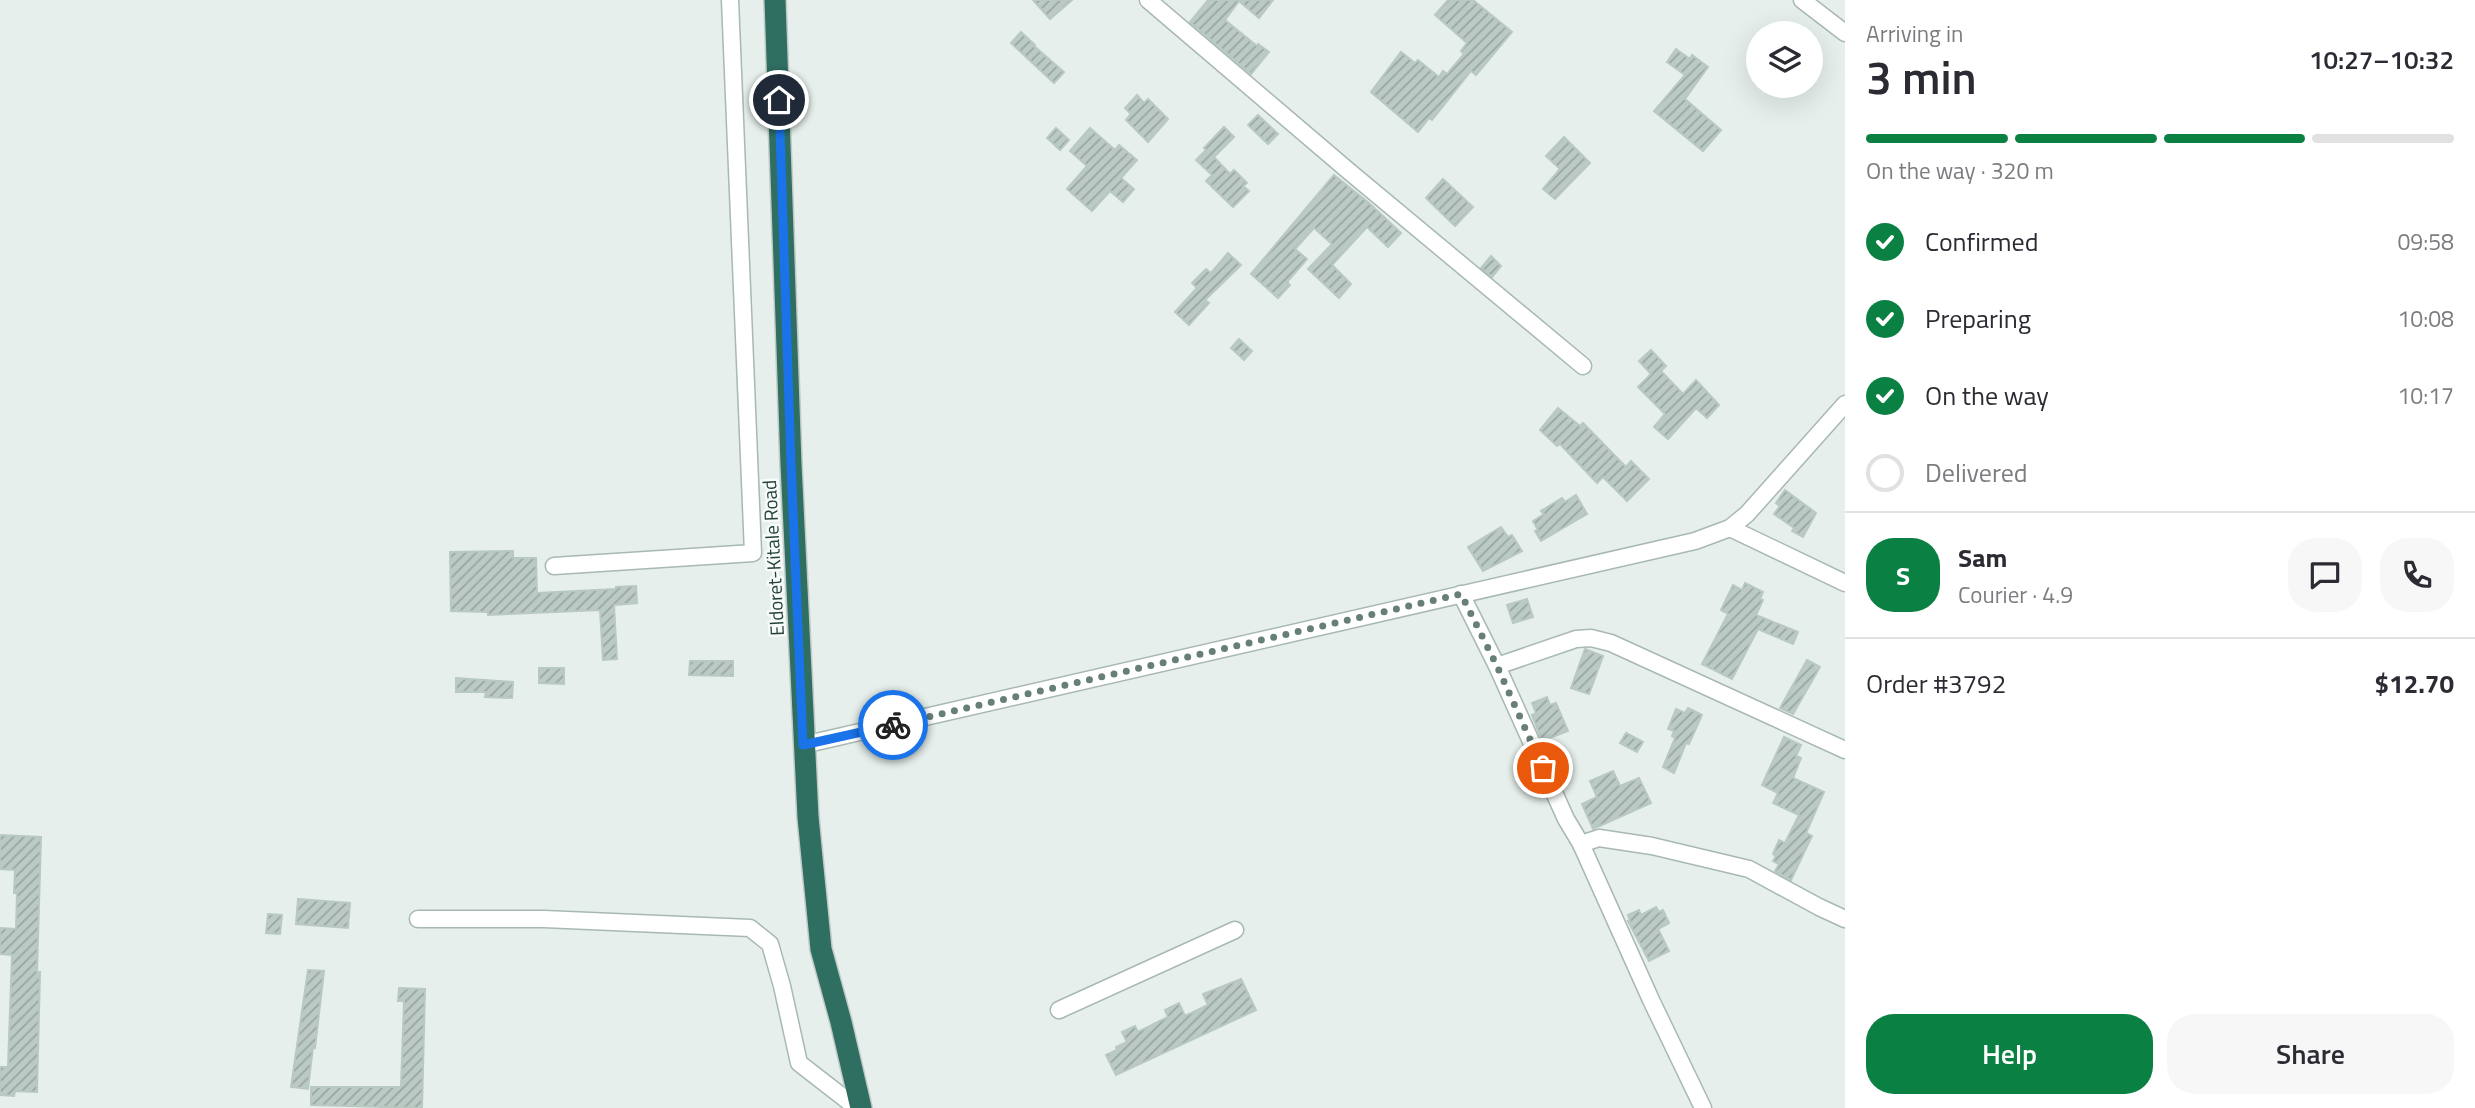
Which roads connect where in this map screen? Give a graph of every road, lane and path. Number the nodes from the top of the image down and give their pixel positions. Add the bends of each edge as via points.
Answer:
1 (730, 0) edge
2 (775, 0) edge
3 (1148, 0) edge
4 (1802, 0) edge
5 (1845, 33) edge
6 (1583, 366) dead end
7 (1845, 404) edge
8 (1730, 528) junction
9 (554, 566) dead end
10 (1845, 583) edge
11 (1461, 594) junction
12 (1497, 666) junction
13 (803, 745) junction
14 (1845, 750) edge
15 (1581, 844) junction
16 (418, 919) dead end
17 (1845, 919) edge
18 (1235, 930) dead end
19 (1059, 1010) dead end
20 (859, 1108) edge
21 (1703, 1108) edge

1 - 9 street via 753,553
2 - 13 highway, Eldoret-Kitale Road
3 - 6 street
4 - 5 street
7 - 8 street
8 - 10 street
8 - 11 street via 1696,541
11 - 12 street
11 - 13 street
12 - 14 street via 1591,638
12 - 15 street
13 - 20 highway, Eldoret-Kitale Road via 821,949
15 - 17 street via 1599,838 1749,869
15 - 21 street
16 - 20 street via 750,928 770,944 799,1063
18 - 19 street

